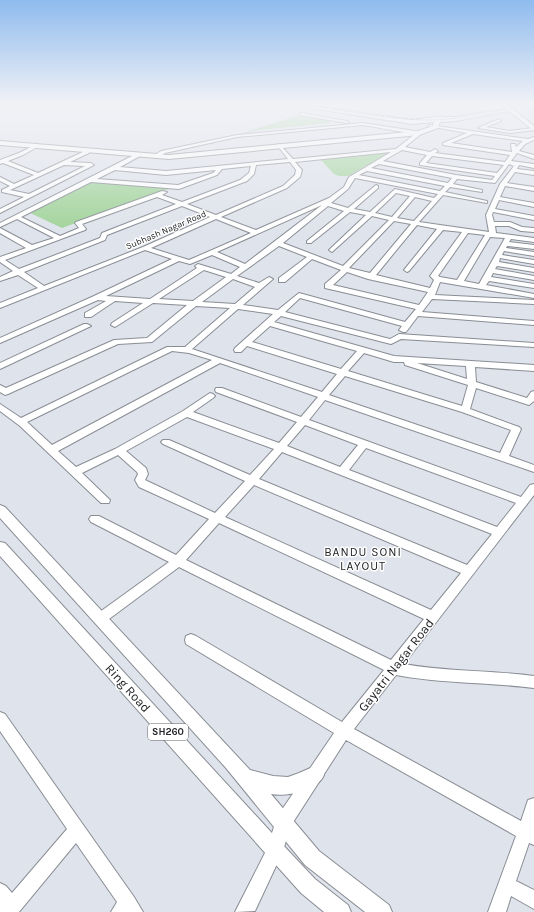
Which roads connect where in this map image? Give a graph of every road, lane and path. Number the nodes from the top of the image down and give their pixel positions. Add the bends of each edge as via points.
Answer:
1 (32, 146) edge
2 (36, 146) junction
3 (193, 146) edge
4 (277, 146) junction
5 (281, 146) edge
6 (403, 146) edge
7 (443, 146) edge
8 (457, 146) edge
9 (513, 146) edge
10 (521, 146) edge
11 (400, 149) junction
12 (87, 152) junction
13 (514, 153) junction
14 (431, 154) junction
15 (138, 155) junction
16 (157, 155) junction
17 (534, 157) edge
18 (1, 160) edge
19 (291, 161) junction
20 (378, 162) junction
21 (63, 163) junction
22 (254, 164) junction
23 (422, 164) junction
24 (91, 165) junction
25 (511, 165) junction
26 (534, 166) edge
27 (221, 167) junction
28 (114, 168) junction
29 (367, 169) junction
30 (416, 170) junction
31 (534, 173) edge
32 (40, 175) junction
33 (498, 175) junction
34 (410, 177) junction
35 (456, 177) junction
36 (0, 179) edge
37 (353, 179) junction
38 (90, 180) junction
39 (503, 184) junction
40 (449, 185) junction
41 (14, 186) junction
42 (400, 186) junction
43 (178, 187) junction
44 (386, 189) junction
45 (534, 189) edge
46 (480, 191) dead end
47 (2, 192) edge
48 (442, 193) junction
49 (157, 195) junction
50 (414, 195) junction
51 (30, 196) junction
52 (498, 198) junction
53 (436, 200) junction
54 (329, 201) junction
55 (485, 202) dead end
56 (534, 204) edge
57 (180, 205) junction
58 (349, 210) junction
59 (491, 210) junction
60 (0, 211) edge
61 (371, 214) junction
62 (16, 217) junction
63 (214, 217) junction
64 (534, 218) edge
65 (393, 219) junction
66 (2, 223) edge
67 (415, 223) junction
68 (492, 224) junction
69 (441, 228) junction
70 (0, 230) edge
71 (534, 230) edge
72 (466, 231) junction
73 (255, 232) junction
74 (491, 235) junction
75 (60, 238) junction
76 (534, 240) edge
77 (309, 242) dead end
78 (278, 243) junction
79 (505, 244) junction
80 (534, 247) edge
81 (32, 248) junction
82 (145, 248) junction
83 (332, 250) dead end
84 (211, 252) junction
85 (534, 254) edge
86 (312, 256) junction
87 (498, 256) junction
88 (1, 259) edge
89 (178, 259) junction
90 (190, 262) junction
91 (534, 262) edge
92 (494, 263) junction
93 (244, 266) junction
94 (203, 267) junction
95 (345, 269) junction
96 (407, 270) dead end
97 (490, 270) junction
98 (534, 270) edge
99 (19, 272) junction
100 (231, 277) junction
101 (371, 277) junction
102 (486, 278) junction
103 (534, 278) edge
104 (0, 279) edge
105 (269, 279) dead end
106 (438, 279) junction
107 (282, 280) dead end
108 (460, 282) junction
109 (260, 286) junction
110 (482, 286) junction
111 (534, 286) edge
112 (42, 287) junction
113 (322, 293) junction
114 (431, 294) junction
115 (534, 296) edge
116 (97, 298) junction
117 (112, 300) junction
118 (152, 301) junction
119 (0, 302) edge
120 (534, 302) edge
121 (195, 303) junction
122 (0, 306) edge
123 (236, 306) junction
124 (418, 311) junction
125 (280, 313) junction
126 (88, 315) dead end
127 (268, 323) junction
128 (534, 323) edge
129 (115, 325) dead end
130 (406, 325) junction
131 (87, 326) dead end
132 (399, 336) junction
133 (0, 340) edge
134 (247, 342) junction
135 (534, 345) edge
136 (186, 350) junction
137 (238, 350) dead end
138 (362, 350) junction
139 (394, 359) junction
140 (219, 360) junction
141 (470, 364) junction
142 (0, 366) edge
143 (534, 368) edge
144 (342, 373) junction
145 (472, 385) junction
146 (219, 390) dead end
147 (2, 392) edge
148 (534, 394) edge
149 (210, 396) dead end
150 (324, 396) junction
151 (0, 407) edge
152 (465, 410) junction
153 (186, 413) junction
154 (302, 421) junction
155 (20, 422) junction
156 (166, 442) dead end
157 (364, 444) junction
158 (282, 448) junction
159 (51, 450) junction
160 (119, 451) junction
161 (503, 458) junction
162 (534, 469) edge
163 (342, 471) junction
164 (75, 472) junction
165 (252, 480) junction
166 (534, 488) edge
167 (105, 500) dead end
168 (523, 502) junction
169 (0, 510) edge
170 (95, 518) dead end
171 (218, 518) junction
172 (499, 532) junction
173 (0, 547) edge
174 (178, 561) junction
175 (469, 571) junction
176 (433, 617) junction
177 (101, 618) junction
178 (191, 640) dead end
179 (394, 668) junction
180 (534, 682) edge
181 (0, 718) edge
182 (344, 731) junction
183 (315, 775) junction
184 (245, 777) junction
185 (534, 806) edge
186 (283, 823) junction
187 (77, 830) junction
188 (529, 835) edge
189 (275, 851) junction
190 (506, 884) junction
191 (0, 892) edge
192 (534, 900) edge
193 (9, 909) edge
194 (127, 909) edge
195 (244, 912) edge
196 (342, 912) edge
197 (382, 912) edge
198 (497, 912) edge

1 - 2 main road
2 - 12 main road
2 - 16 main road
2 - 18 street
3 - 16 street
4 - 5 main road
4 - 16 main road via 169,157
4 - 19 street, Subhash Nagar Road
6 - 11 street
7 - 14 street
8 - 13 street
9 - 13 street
10 - 13 street
11 - 14 street
11 - 19 street
11 - 20 street
12 - 15 main road
12 - 21 street
13 - 17 street
13 - 25 street
14 - 23 street
14 - 25 street
15 - 16 main road
15 - 28 street
18 - 32 street
19 - 22 street
19 - 63 street, Subhash Nagar Road via 300,170 298,176 286,187
20 - 29 street
20 - 30 street
21 - 24 street
21 - 32 street
22 - 27 street
22 - 57 street via 250,177
23 - 30 street
23 - 33 street
24 - 28 street
24 - 51 street
25 - 26 street
25 - 31 street
25 - 33 street
25 - 39 street
27 - 28 street via 166,173
27 - 43 street via 215,174
28 - 38 street
29 - 34 street
29 - 37 street
30 - 34 street
30 - 35 street
32 - 41 street
33 - 35 street via 493,182
34 - 40 street
34 - 42 street
35 - 40 street
36 - 41 street
37 - 42 street
37 - 44 street
37 - 54 street
38 - 43 street
38 - 62 street
39 - 45 street
39 - 52 street
40 - 46 street
40 - 48 street
41 - 47 street
42 - 44 street
42 - 48 street
43 - 49 street
44 - 50 street
44 - 58 street
44 - 61 street
47 - 51 street
48 - 53 street
48 - 55 street
49 - 57 street
49 - 75 street via 78,223 83,229
50 - 53 street
50 - 65 street
51 - 60 street
52 - 56 street
52 - 59 street
53 - 67 street
54 - 58 street
54 - 73 street
54 - 78 street
57 - 63 street
57 - 99 street via 104,234 103,239
58 - 61 street
58 - 77 street
59 - 64 street
59 - 68 street via 489,215
61 - 65 street
61 - 83 street
62 - 66 street
62 - 75 street
63 - 73 street
63 - 82 street, Subhash Nagar Road
63 - 112 street
65 - 67 street
65 - 95 street
67 - 69 street
67 - 101 street
68 - 71 street
68 - 74 street
69 - 72 street
69 - 96 street
70 - 81 street
72 - 74 street
72 - 106 street via 434,276
73 - 84 street
74 - 79 street
74 - 108 street
75 - 81 street
76 - 79 street
78 - 86 street
78 - 93 street
79 - 80 street
79 - 85 street
79 - 87 street
81 - 88 street
82 - 89 street
82 - 112 street, Subhash Nagar Road
84 - 90 street
84 - 93 street
86 - 95 street
86 - 107 street
87 - 91 street
87 - 92 street
88 - 99 street
89 - 90 street
89 - 116 street
90 - 94 street
92 - 97 street
92 - 98 street
93 - 100 street
94 - 100 street
94 - 118 street
95 - 101 street
95 - 113 street
97 - 102 street
97 - 103 street
99 - 104 street
99 - 112 street
100 - 109 street
100 - 121 street
101 - 114 street
102 - 110 street
102 - 111 street
105 - 109 street
106 - 108 street
106 - 114 street
108 - 110 street
109 - 123 street
110 - 115 street
112 - 119 street
112 - 122 street, Subhash Nagar Road
113 - 124 street
113 - 125 street via 299,295
113 - 130 street
114 - 120 street
114 - 124 street
116 - 117 street
116 - 133 street
117 - 118 street
117 - 126 street
118 - 121 street
118 - 129 street
121 - 123 street
121 - 147 street via 149,340 117,342
123 - 125 street
123 - 136 street
124 - 128 street
124 - 130 street
125 - 127 street
125 - 132 street via 391,342
127 - 134 street
127 - 138 street
130 - 132 street
131 - 142 street
132 - 135 street
134 - 137 street
134 - 144 street
136 - 140 street
136 - 155 street via 170,349
138 - 139 street
138 - 144 street
139 - 141 street
139 - 145 street
140 - 150 street
140 - 159 street
141 - 143 street
141 - 145 street
144 - 150 street
144 - 152 street
145 - 148 street via 529,402
145 - 152 street
146 - 154 street
149 - 153 street
150 - 154 street
150 - 161 street
151 - 155 street
152 - 161 street via 516,429
153 - 158 street
153 - 160 street
154 - 157 street
154 - 158 street
155 - 159 street
156 - 165 street
157 - 163 street
157 - 168 street
158 - 163 street
158 - 165 street
159 - 164 street
160 - 164 street
160 - 171 street via 142,470 140,480 143,484
161 - 162 street
163 - 172 street
164 - 167 street
165 - 171 street
165 - 175 street
166 - 168 street, Gayatri Nagar Road
168 - 172 street, Gayatri Nagar Road
169 - 177 main road, SH260
170 - 174 street
171 - 174 street
171 - 176 street
172 - 175 street, Gayatri Nagar Road
173 - 189 main road, Ring Road / SH260
174 - 177 street
174 - 179 street
175 - 176 street, Gayatri Nagar Road
176 - 179 street, Gayatri Nagar Road
177 - 184 main road, SH260
178 - 182 street
179 - 180 street via 414,673 511,678
179 - 182 street, Gayatri Nagar Road
181 - 187 street
182 - 183 street, Gayatri Nagar Road
182 - 188 street
183 - 184 main road via 300,784 283,787
183 - 186 street, Gayatri Nagar Road
184 - 186 main road, SH260
185 - 188 street
186 - 189 street, Gayatri Nagar Road
186 - 197 main road, SH260 via 312,858
187 - 193 street
187 - 194 street
188 - 190 street
189 - 195 street, Gayatri Nagar Road
189 - 196 main road, Ring Road / SH260 via 308,886
190 - 192 street
190 - 198 street
191 - 193 street

